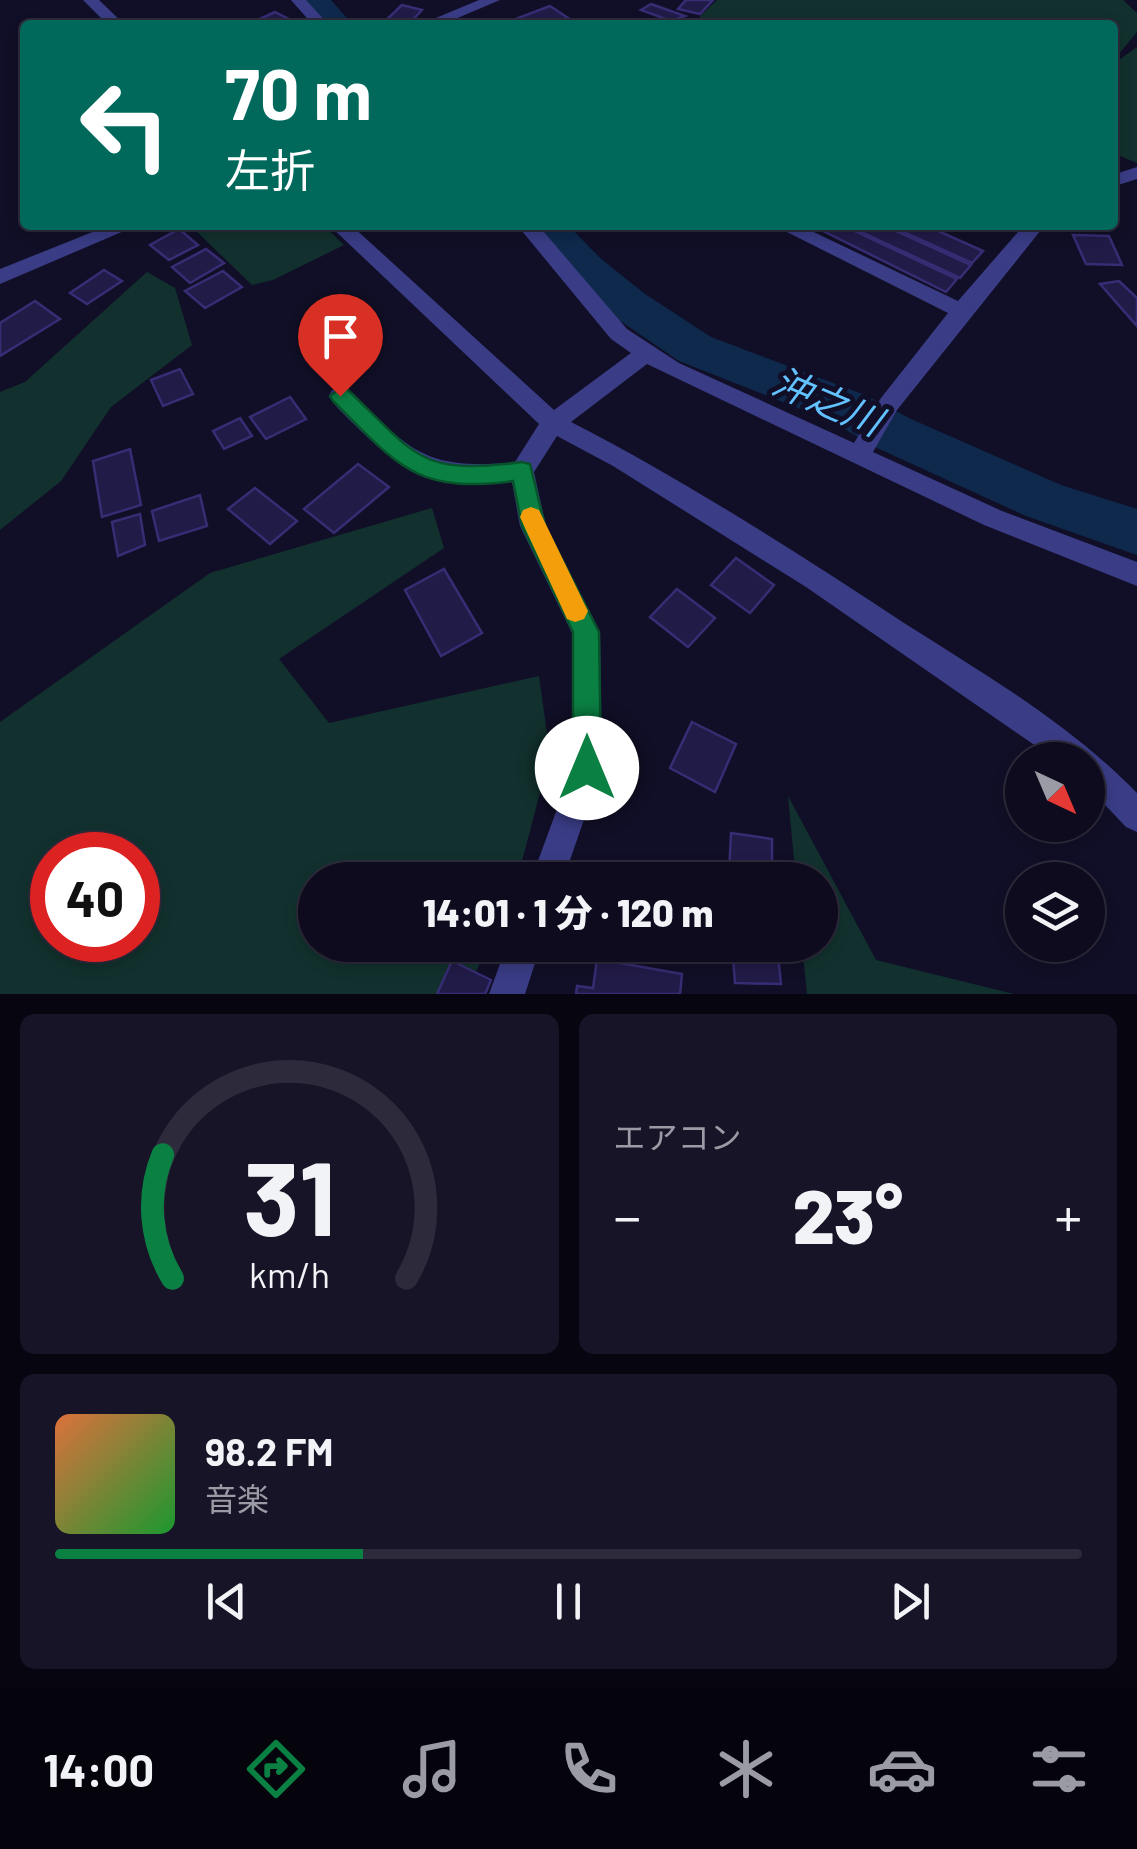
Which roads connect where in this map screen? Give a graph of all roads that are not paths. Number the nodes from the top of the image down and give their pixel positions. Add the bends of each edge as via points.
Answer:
1 (90, 0) edge
2 (298, 0) edge
3 (437, 0) edge
4 (492, 0) edge
5 (454, 14) junction
6 (112, 20) edge
7 (316, 20) edge
8 (439, 20) edge
9 (462, 20) edge
10 (116, 230) edge
11 (343, 230) edge
12 (531, 230) edge
13 (793, 230) edge
14 (1031, 230) edge
15 (0, 277) edge
16 (961, 311) junction
17 (646, 353) junction
18 (340, 396) dead end
19 (553, 423) junction
20 (858, 455) junction
21 (522, 471) junction
22 (1137, 574) edge
23 (1057, 742) edge
24 (1105, 783) edge
25 (1137, 816) edge
26 (553, 862) edge
27 (518, 962) edge
28 (507, 994) edge

1 - 6 street
2 - 7 street
3 - 5 street
4 - 5 street
5 - 8 street
5 - 9 street
10 - 15 street
11 - 19 street
12 - 17 street via 619,334
13 - 16 street
14 - 16 street
16 - 20 street via 888,404
17 - 19 street
17 - 20 street
18 - 21 street via 409,462 470,478
19 - 21 street
19 - 23 street via 622,458 815,578
20 - 22 street
21 - 26 street via 533,526 586,632 587,768
24 - 25 street
27 - 28 street

